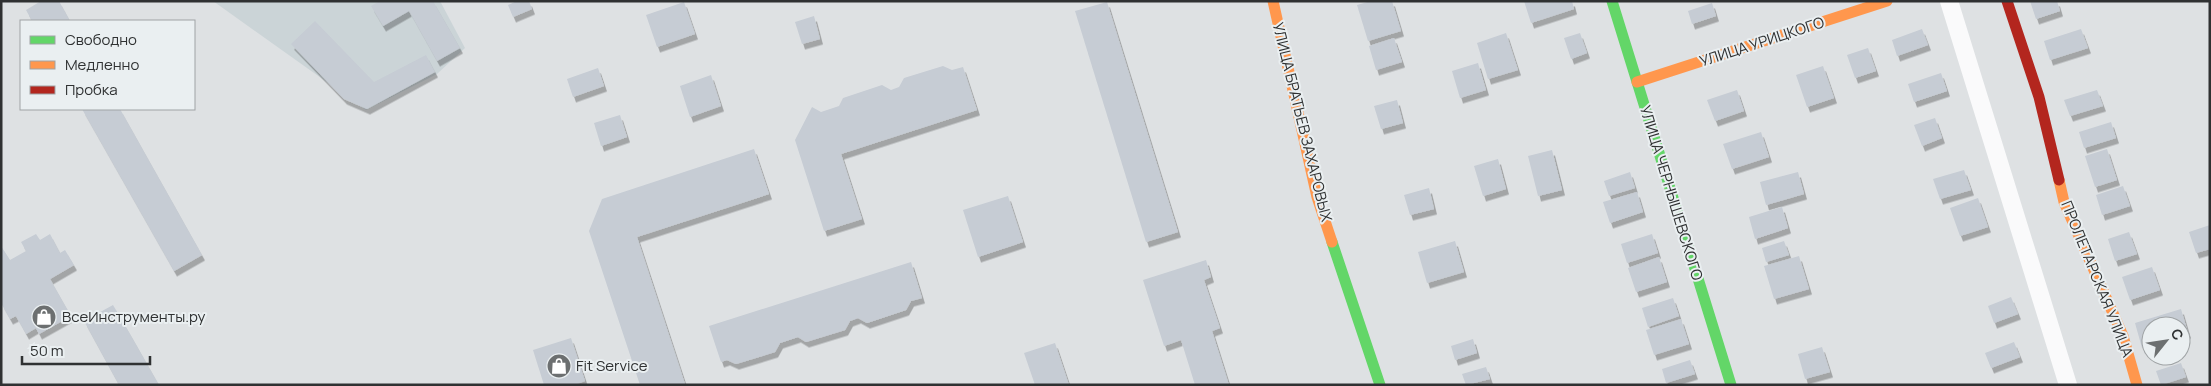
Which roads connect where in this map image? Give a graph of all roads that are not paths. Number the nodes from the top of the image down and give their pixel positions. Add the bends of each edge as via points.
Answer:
1 (1273, 1) edge
2 (1612, 1) edge
3 (1887, 1) edge
4 (1949, 1) edge
5 (2007, 1) edge
6 (1637, 82) junction
7 (1380, 385) edge
8 (1731, 385) edge
9 (2068, 385) edge
10 (2137, 385) edge

1 - 7 street, УЛИЦА БРАТЬЕВ ЗАХАРОВЫХ via 1317,197
2 - 6 street, УЛИЦА ЧЕРНЫШЕВСКОГО
3 - 6 street, УЛИЦА УРИЦКОГО
4 - 9 street
5 - 10 street, ПРОЛЕТАРСКАЯ УЛИЦА via 2039,96 2064,202 2123,336
6 - 8 street, УЛИЦА ЧЕРНЫШЕВСКОГО

